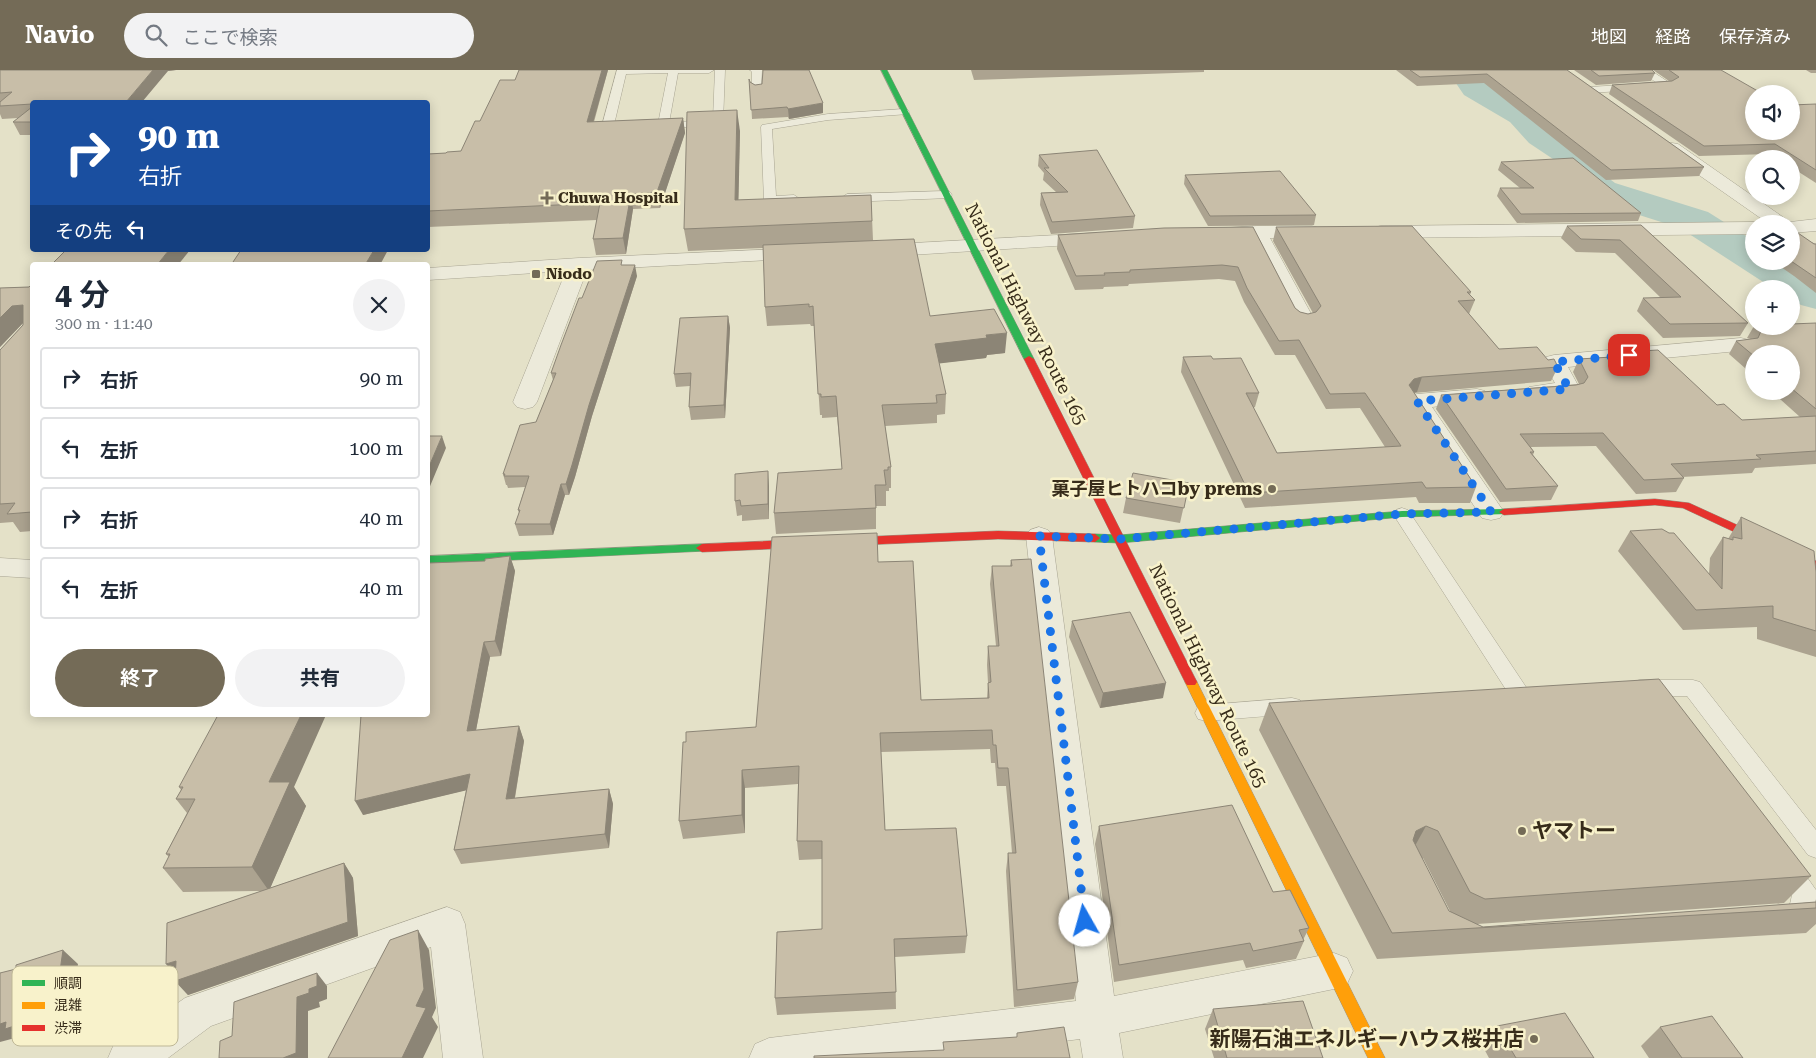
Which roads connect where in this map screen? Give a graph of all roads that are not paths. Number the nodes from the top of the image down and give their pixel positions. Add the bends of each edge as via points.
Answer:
1 (710, 70) edge
2 (720, 70) edge
3 (755, 70) edge
4 (884, 70) edge
5 (1643, 70) edge
6 (622, 71) edge
7 (673, 71) edge
8 (1584, 86) joint
9 (756, 90) edge
10 (1613, 106) edge
11 (904, 112) junction
12 (662, 126) junction
13 (1662, 140) edge
14 (946, 195) junction
15 (837, 198) edge
16 (808, 199) edge
17 (1769, 215) edge
18 (1816, 224) edge
19 (1800, 227) edge
20 (1745, 228) edge
21 (1257, 232) junction
22 (1326, 232) edge
23 (1366, 232) edge
24 (1200, 233) edge
25 (1800, 236) edge
26 (1115, 237) edge
27 (1810, 244) edge
28 (972, 247) junction
29 (864, 252) edge
30 (815, 254) edge
31 (579, 264) junction
32 (430, 274) edge
33 (1304, 321) edge
34 (1741, 345) edge
35 (525, 402) dead end
36 (1491, 512) junction
37 (1402, 514) junction
38 (1039, 536) junction
39 (1120, 539) junction
40 (430, 560) edge
41 (1816, 566) edge
42 (0, 567) edge
43 (30, 568) edge
44 (1630, 688) joint
45 (1519, 693) edge
46 (1314, 705) edge
47 (1673, 712) edge
48 (1206, 713) junction
49 (1770, 846) edge
50 (1816, 848) edge
51 (1760, 918) edge
52 (1334, 971) junction
53 (1097, 1018) junction
54 (178, 1026) edge
55 (151, 1046) edge
56 (128, 1058) edge
57 (463, 1058) edge
58 (769, 1058) edge
59 (1103, 1058) edge
60 (1377, 1058) edge

1 - 7 lane
2 - 12 lane via 718,122
3 - 9 lane
4 - 11 main road, National Highway Route 165
5 - 8 lane via 1668,85
6 - 7 lane
6 - 12 lane via 606,133
7 - 12 lane
8 - 10 street
11 - 14 main road, National Highway Route 165
11 - 16 lane via 828,117 766,127 770,200
13 - 17 street
14 - 15 lane
14 - 28 main road, National Highway Route 165
18 - 19 street
20 - 23 street
21 - 22 street
21 - 24 street
21 - 33 street
25 - 27 street
26 - 28 street
28 - 29 street
28 - 39 main road, National Highway Route 165
30 - 31 street
31 - 32 street
31 - 35 street
34 - 36 street via 1554,362 1569,389 1417,401
36 - 37 main road
36 - 41 main road via 1655,502 1685,505
37 - 39 main road
37 - 45 lane
38 - 39 main road
38 - 40 main road via 988,535
38 - 53 street
39 - 48 main road, National Highway Route 165
42 - 43 street
44 - 47 lane via 1668,704
44 - 50 lane via 1693,688
46 - 48 lane
48 - 52 main road, National Highway Route 165
49 - 51 lane via 1804,893 1800,915
52 - 53 street
52 - 60 main road, National Highway Route 165
53 - 58 street
53 - 59 street
54 - 57 street via 199,1011 447,924
55 - 56 street

